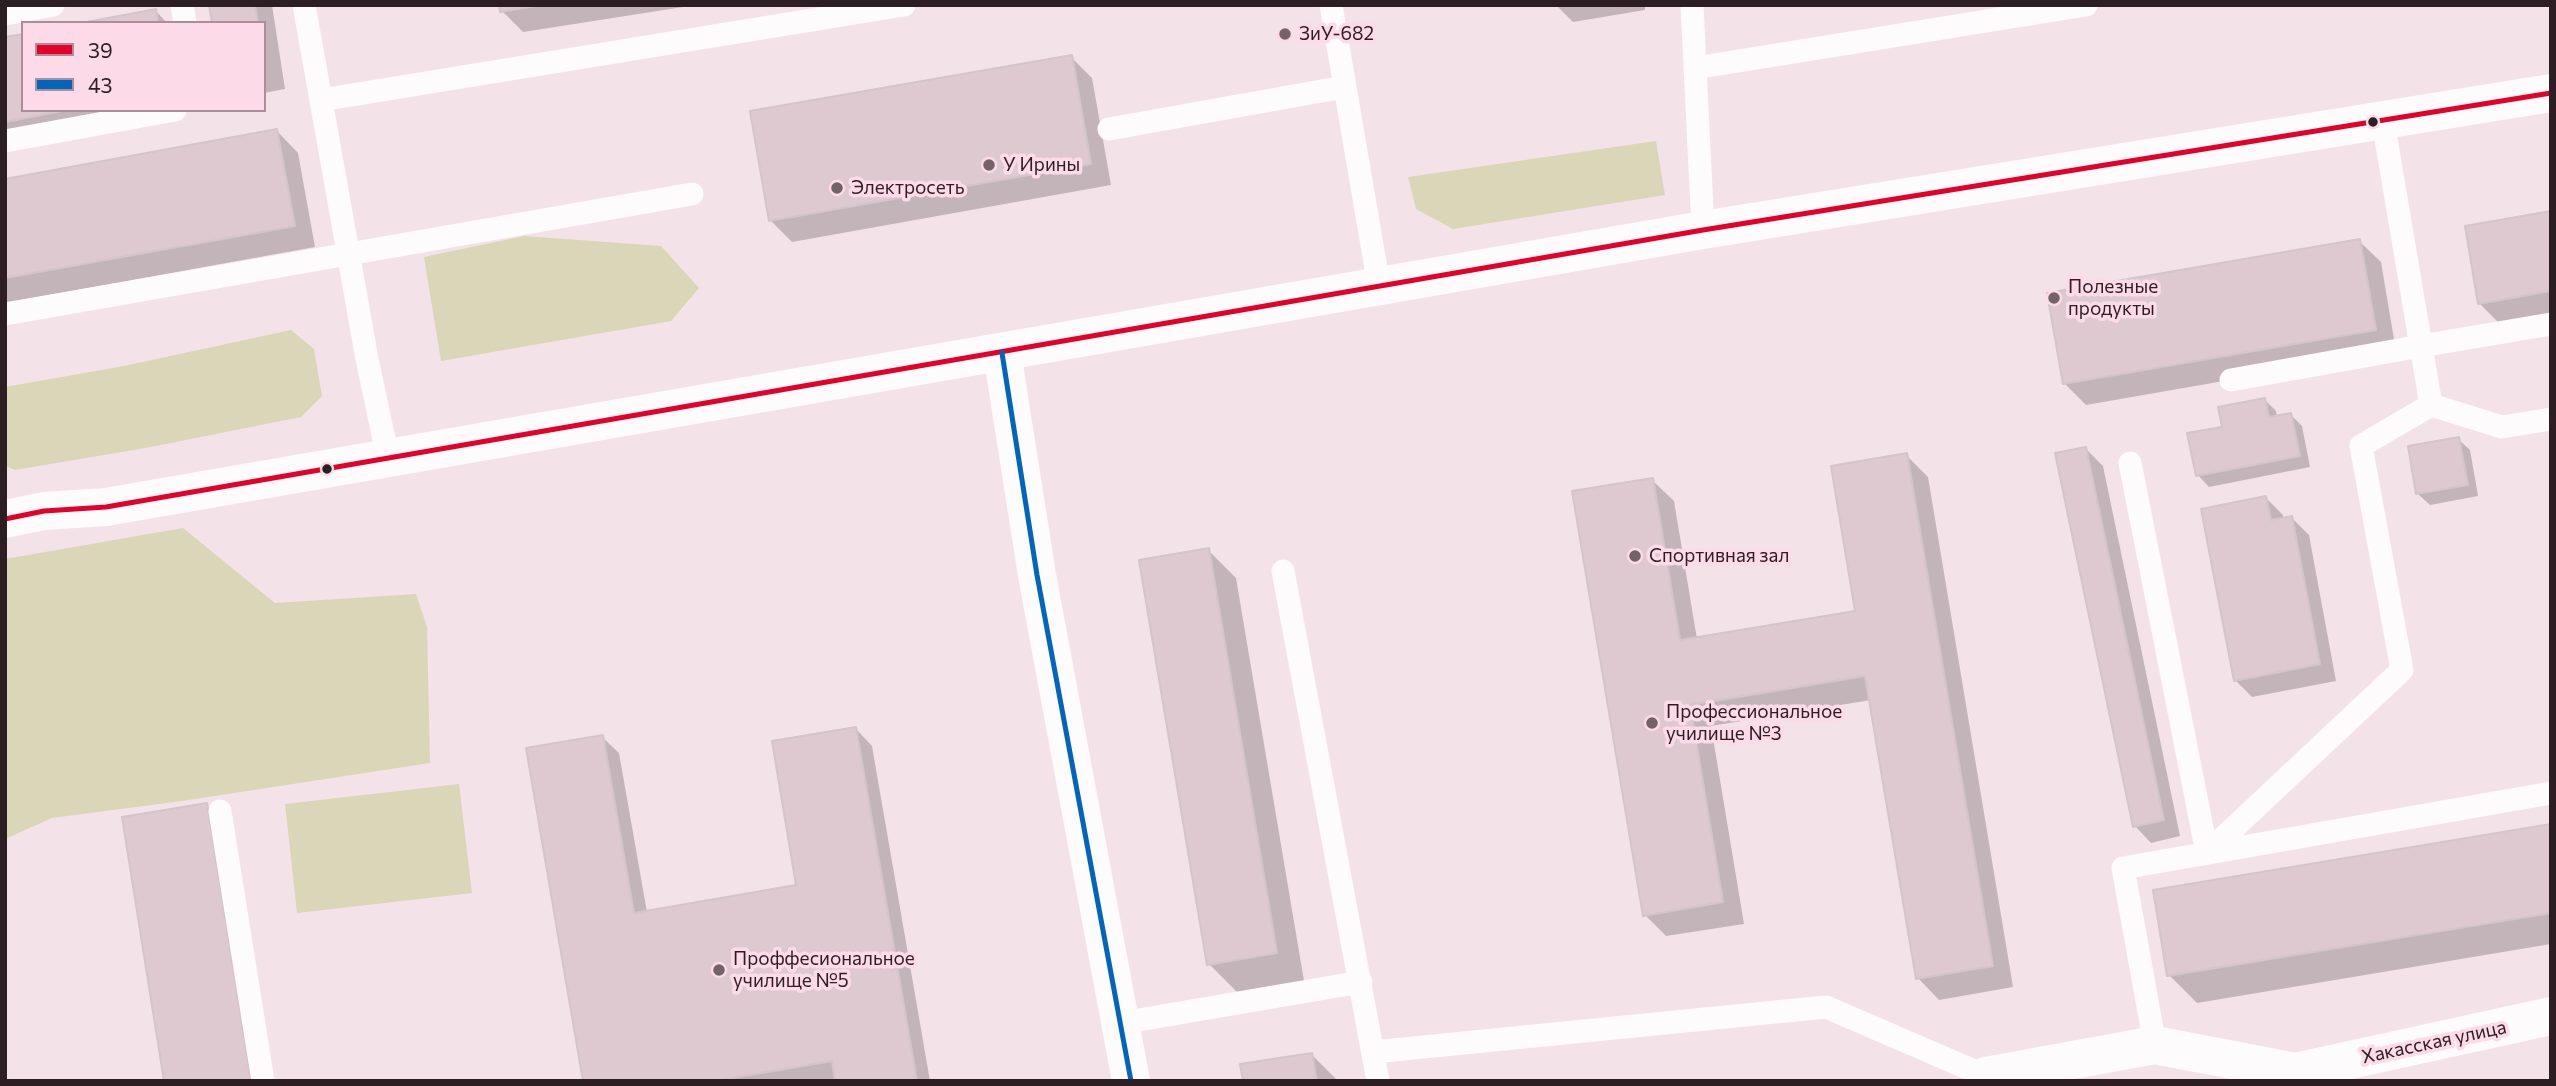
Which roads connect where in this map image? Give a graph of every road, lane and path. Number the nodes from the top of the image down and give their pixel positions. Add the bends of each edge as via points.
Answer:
1 (53, 5) edge
2 (304, 5) edge
3 (904, 5) edge
4 (1331, 5) edge
5 (1692, 5) edge
6 (2086, 5) edge
7 (5, 14) edge
8 (1695, 68) junction
9 (1344, 87) junction
10 (2551, 93) edge
11 (321, 100) junction
12 (164, 112) edge
13 (2383, 121) junction
14 (1109, 129) dead end
15 (5, 141) edge
16 (692, 194) dead end
17 (1703, 230) junction
18 (349, 255) junction
19 (1378, 286) junction
20 (5, 313) edge
21 (2551, 324) edge
22 (2421, 346) junction
23 (1002, 353) junction
24 (2231, 380) dead end
25 (2431, 405) junction
26 (2551, 419) edge
27 (388, 457) junction
28 (2130, 463) dead end
29 (5, 519) edge
30 (1283, 571) dead end
31 (2551, 793) edge
32 (220, 811) dead end
33 (2207, 853) junction
34 (1361, 982) junction
35 (2551, 1016) edge
36 (1121, 1023) junction
37 (2155, 1045) junction
38 (1373, 1052) junction
39 (1986, 1076) joint
40 (2296, 1077) edge
41 (263, 1081) edge
42 (1131, 1081) edge
43 (1378, 1081) edge

1 - 7 lane
2 - 11 lane
3 - 11 lane
4 - 9 lane
5 - 8 lane
6 - 8 lane
8 - 17 lane
9 - 14 lane
9 - 19 lane
10 - 13 street
11 - 18 lane
12 - 15 lane
13 - 17 street
13 - 22 lane
16 - 18 lane
17 - 19 street
18 - 20 lane
18 - 27 lane
19 - 23 street
21 - 22 lane
22 - 24 lane
22 - 25 lane
23 - 27 street
23 - 36 street via 1037,575
25 - 26 lane via 2502,427
25 - 33 lane via 2361,446 2402,670
27 - 29 street
28 - 33 lane
30 - 34 lane
31 - 33 lane
32 - 41 lane
33 - 37 lane via 2123,868
34 - 36 lane
34 - 38 lane
35 - 40 street, Хакасская улица
36 - 42 street
37 - 39 street, Хакасская улица
37 - 40 street, Хакасская улица
38 - 39 lane via 1826,1007
38 - 43 lane

